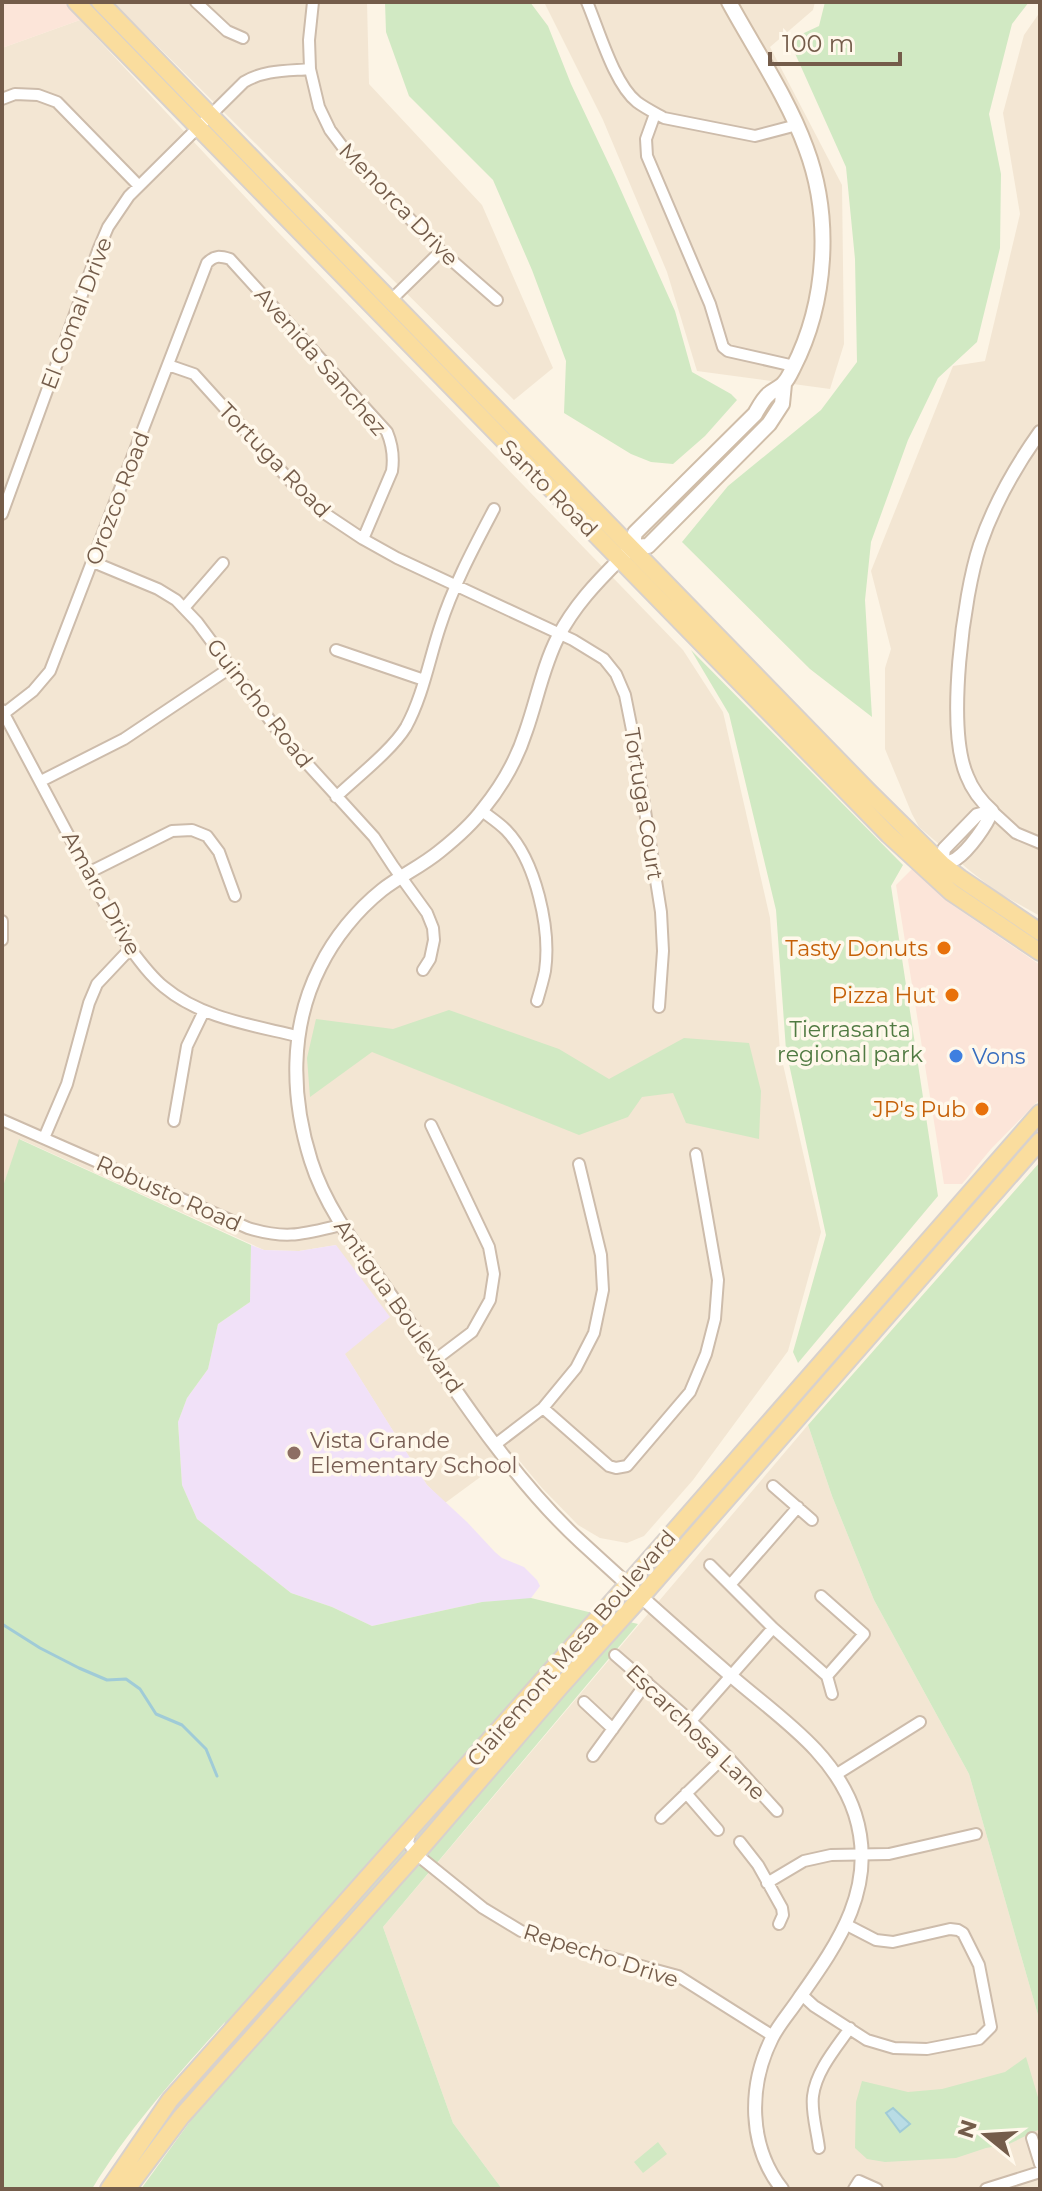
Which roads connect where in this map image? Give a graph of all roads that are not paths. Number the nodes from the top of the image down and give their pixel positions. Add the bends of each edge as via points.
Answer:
1 (76, 2) edge
2 (100, 2) edge
3 (196, 2) edge
4 (313, 2) edge
5 (587, 2) edge
6 (729, 2) edge
7 (243, 38) dead end
8 (310, 69) junction
9 (2, 99) edge
10 (655, 114) junction
11 (205, 121) junction
12 (797, 125) junction
13 (139, 186) junction
14 (441, 251) junction
15 (207, 263) joint
16 (497, 300) dead end
17 (390, 301) junction
18 (168, 365) junction
19 (794, 366) junction
20 (1040, 432) edge
21 (494, 509) dead end
22 (2, 514) edge
23 (363, 539) junction
24 (626, 553) junction
25 (93, 562) junction
26 (223, 563) dead end
27 (457, 585) junction
28 (184, 608) junction
29 (560, 633) junction
30 (336, 650) dead end
31 (230, 668) junction
32 (424, 680) junction
33 (3, 712) edge
34 (41, 781) junction
35 (336, 797) junction
36 (482, 811) junction
37 (992, 811) junction
38 (1040, 843) edge
39 (937, 870) junction
40 (90, 872) junction
41 (400, 877) junction
42 (235, 896) dead end
43 (2, 921) edge
44 (1040, 932) edge
45 (2, 940) edge
46 (130, 949) junction
47 (1040, 952) edge
48 (423, 970) dead end
49 (537, 1001) dead end
50 (659, 1007) dead end
51 (204, 1011) junction
52 (297, 1036) junction
53 (1040, 1113) edge
54 (2, 1120) edge
55 (174, 1121) dead end
56 (431, 1125) dead end
57 (44, 1138) junction
58 (1040, 1141) edge
59 (696, 1154) dead end
60 (579, 1164) dead end
61 (341, 1225) junction
62 (435, 1360) junction
63 (543, 1408) junction
64 (496, 1444) junction
65 (773, 1486) dead end
66 (798, 1507) junction
67 (812, 1520) dead end
68 (710, 1565) dead end
69 (628, 1584) junction
70 (730, 1585) junction
71 (642, 1596) junction
72 (821, 1596) dead end
73 (773, 1628) junction
74 (615, 1655) dead end
75 (730, 1675) junction
76 (827, 1676) junction
77 (647, 1682) junction
78 (832, 1694) dead end
79 (584, 1702) dead end
80 (691, 1721) junction
81 (920, 1722) dead end
82 (613, 1729) junction
83 (726, 1755) junction
84 (593, 1756) dead end
85 (837, 1774) junction
86 (686, 1793) junction
87 (777, 1811) dead end
88 (661, 1818) dead end
89 (410, 1830) junction
90 (718, 1830) dead end
91 (976, 1834) dead end
92 (740, 1842) dead end
93 (416, 1854) junction
94 (861, 1854) junction
95 (767, 1883) junction
96 (779, 1924) dead end
97 (847, 1925) junction
98 (802, 1995) junction
99 (850, 2028) junction
100 (773, 2036) junction
101 (1032, 2138) dead end
102 (819, 2148) dead end
103 (1040, 2164) edge
104 (1040, 2172) edge
105 (857, 2185) edge
106 (109, 2189) edge
107 (127, 2189) edge
108 (782, 2189) edge
109 (877, 2189) edge
110 (986, 2189) edge

1 - 11 main road, Santo Road
2 - 11 main road, Santo Road
3 - 7 street via 227,31
4 - 8 street, Menorca Drive
5 - 10 street via 620,83
6 - 12 main road, Antigua Boulevard
8 - 11 street, El Comal Drive via 255,75
8 - 14 street, Menorca Drive via 330,130
9 - 13 street via 38,95 57,102
10 - 12 street via 755,136
10 - 19 street via 646,139 647,156 723,347
11 - 13 street, El Comal Drive
11 - 17 main road, Santo Road
11 - 24 main road, Santo Road via 480,418
12 - 19 main road, Antigua Boulevard via 817,185 822,250 815,309
13 - 22 street, El Comal Drive via 99,248
14 - 16 street, Menorca Drive
14 - 17 street
15 - 18 street, Orozco Road
15 - 23 street, Avenida Sanchez via 212,257 230,259 387,432 392,471
17 - 24 main road, Santo Road
18 - 23 street, Tortuga Road via 194,374 294,485
18 - 25 street, Orozco Road
19 - 24 main road, Antigua Boulevard via 784,384 782,404 769,424 648,546
20 - 37 street via 1014,468 980,546 961,649 959,736 967,776
21 - 27 street
23 - 27 street, Tortuga Road
24 - 29 street, Antigua Boulevard via 585,594
24 - 39 main road, Santo Road via 868,791
25 - 28 street, Guincho Road via 158,589
25 - 33 street, Orozco Road via 50,671
26 - 28 street
27 - 29 street, Tortuga Road
27 - 32 street
28 - 31 street, Guincho Road
29 - 36 street, Antigua Boulevard via 525,736
29 - 50 street, Tortuga Court via 604,659 625,695 661,912
30 - 32 street
31 - 34 street via 124,739
31 - 35 street, Guincho Road
32 - 35 street via 398,737
33 - 34 street, Amaro Drive
34 - 40 street, Amaro Drive
35 - 41 street, Guincho Road via 374,837
36 - 41 street, Antigua Boulevard via 440,851
36 - 49 street via 523,852 537,886 546,948
37 - 38 street via 1016,833
37 - 39 street via 987,825 956,859
39 - 44 main road, Santo Road
39 - 47 main road, Santo Road via 977,911
40 - 42 street via 172,831 192,830 207,836 219,852
40 - 46 street, Amaro Drive
41 - 48 street, Guincho Road via 433,928 430,959
41 - 52 street, Antigua Boulevard via 356,916 320,967
43 - 45 street
46 - 51 street, Amaro Drive via 165,988
46 - 57 street via 93,993 67,1084
51 - 52 street, Amaro Drive
51 - 55 street via 187,1046
52 - 61 street, Antigua Boulevard via 299,1111 315,1173
53 - 69 main road, Clairemont Mesa Boulevard
54 - 57 street, Robusto Road
56 - 62 street via 489,1247 494,1274 490,1300 472,1332
57 - 61 street, Robusto Road via 265,1233 298,1235
58 - 71 main road, Clairemont Mesa Boulevard
59 - 63 street via 718,1280 715,1319 690,1392 627,1466 616,1468
60 - 63 street via 601,1255 603,1290 594,1333 576,1368
61 - 62 street, Antigua Boulevard
62 - 64 street, Antigua Boulevard
63 - 64 street
64 - 69 street, Antigua Boulevard via 545,1507
65 - 66 street
66 - 67 street
66 - 70 street
68 - 70 street
69 - 71 street, Antigua Boulevard
69 - 89 main road, Clairemont Mesa Boulevard
70 - 73 street
71 - 75 street, Antigua Boulevard
71 - 93 main road, Clairemont Mesa Boulevard
72 - 76 street via 864,1634
73 - 75 street
73 - 76 street
74 - 77 street, Escarchosa Lane
75 - 80 street
75 - 85 street, Antigua Boulevard via 810,1743
76 - 78 street
77 - 80 street, Escarchosa Lane
77 - 82 street
79 - 82 street
80 - 83 street, Escarchosa Lane
81 - 85 street
82 - 84 street
83 - 86 street
83 - 87 street, Escarchosa Lane
85 - 94 street, Antigua Boulevard via 855,1813
86 - 88 street
86 - 90 street
89 - 93 street via 408,1843
89 - 106 main road, Clairemont Mesa Boulevard via 170,2100
91 - 94 street via 889,1854
92 - 95 street
93 - 100 street, Repecho Drive via 521,1931 678,1976
93 - 107 main road, Clairemont Mesa Boulevard via 181,2117
94 - 95 street via 804,1861
94 - 97 street, Antigua Boulevard via 858,1892
95 - 96 street via 782,1908
97 - 98 street, Antigua Boulevard
97 - 99 street via 876,1940 893,1942 950,1929 963,1933 979,1965 991,2027 979,2039 927,2049 894,2048
98 - 99 street
98 - 100 street, Antigua Boulevard
99 - 102 street via 815,2088
100 - 108 street, Antigua Boulevard via 759,2073 754,2108 759,2144
101 - 103 street
104 - 110 street
105 - 109 street

